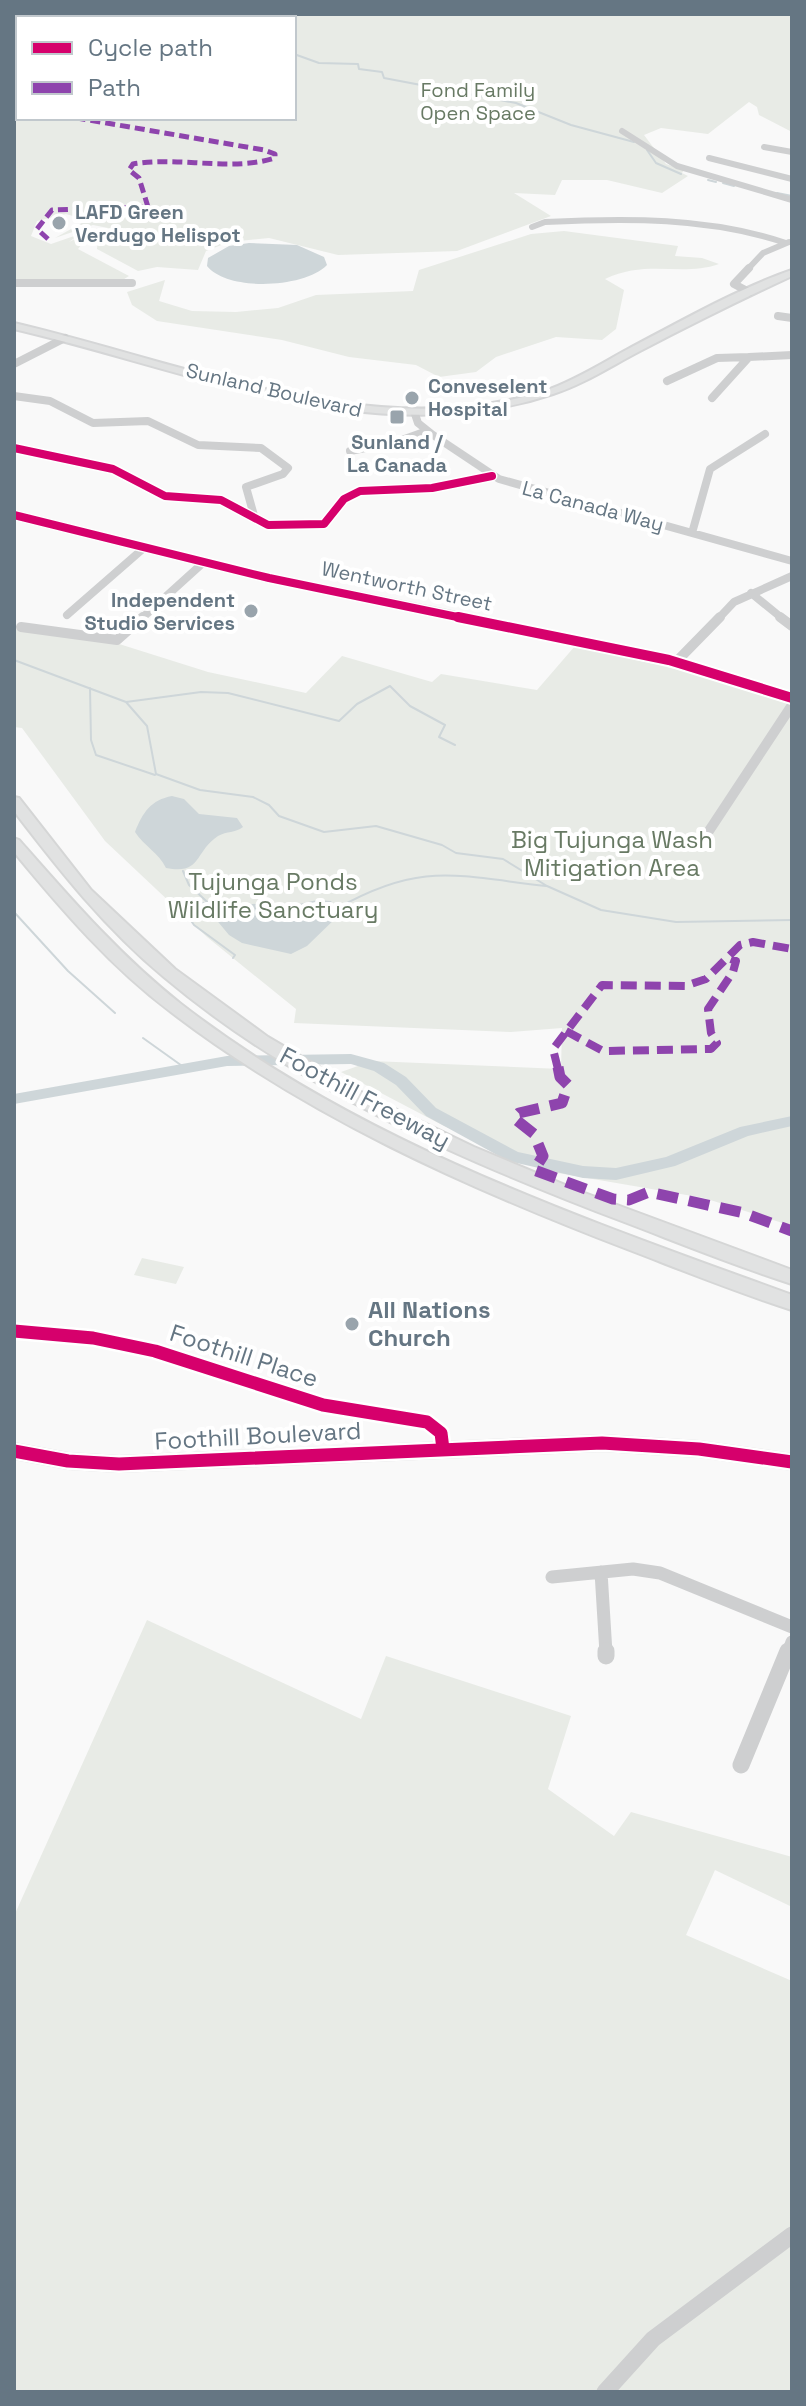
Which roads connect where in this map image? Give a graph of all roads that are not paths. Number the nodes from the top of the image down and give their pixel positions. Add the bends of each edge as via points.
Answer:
1 (622, 131) dead end
2 (764, 147) dead end
3 (792, 152) edge
4 (709, 158) dead end
5 (792, 179) edge
6 (792, 200) edge
7 (532, 227) dead end
8 (789, 242) edge
9 (792, 273) edge
10 (14, 283) edge
11 (132, 283) dead end
12 (749, 292) junction
13 (778, 316) dead end
14 (792, 318) edge
15 (14, 324) edge
16 (65, 338) junction
17 (792, 355) edge
18 (749, 357) junction
19 (14, 364) edge
20 (667, 381) dead end
21 (14, 396) edge
22 (712, 398) dead end
23 (415, 414) junction
24 (427, 431) junction
25 (765, 434) dead end
26 (14, 448) edge
27 (350, 451) dead end
28 (492, 476) junction
29 (14, 515) edge
30 (255, 519) junction
31 (692, 533) junction
32 (145, 547) junction
33 (792, 561) edge
34 (204, 562) junction
35 (792, 576) edge
36 (751, 593) junction
37 (792, 626) edge
38 (21, 627) dead end
39 (49, 631) junction
40 (676, 662) junction
41 (792, 698) edge
42 (792, 705) edge
43 (14, 801) edge
44 (14, 843) edge
45 (701, 843) dead end
46 (792, 1277) edge
47 (792, 1303) edge
48 (14, 1331) edge
49 (443, 1449) junction
50 (14, 1451) edge
51 (792, 1462) edge
52 (601, 1572) junction
53 (552, 1577) dead end
54 (792, 1627) edge
55 (792, 1642) edge
56 (606, 1656) dead end
57 (741, 1765) dead end
58 (792, 2235) edge
59 (605, 2392) edge

1 - 6 street via 642,138 663,160 677,166
2 - 3 street
4 - 5 street
7 - 8 street via 630,218
8 - 12 street via 763,253 734,284
9 - 12 main road, Sunland Boulevard
10 - 11 street
12 - 23 main road, Sunland Boulevard via 552,392 484,408
13 - 14 street
15 - 16 main road, Sunland Boulevard
16 - 19 street
16 - 23 main road, Sunland Boulevard via 325,405
17 - 18 street
18 - 20 street via 736,355 691,367
18 - 22 street
21 - 30 street via 50,401 90,422 148,421 198,445 269,451 288,468 246,487
23 - 24 street, La Canada Way
24 - 27 street
24 - 28 street, La Canada Way
25 - 31 street via 710,469
26 - 30 street via 113,469 165,496 221,500
28 - 30 street via 432,488 360,491 344,499 324,524 268,525
28 - 31 street, La Canada Way
29 - 32 main road, Wentworth Street
31 - 33 street, La Canada Way
32 - 34 main road, Wentworth Street
32 - 39 street
34 - 39 street via 117,640
34 - 40 main road, Wentworth Street
35 - 36 street
36 - 37 street
36 - 40 street via 722,611
38 - 39 street
40 - 41 main road, Wentworth Street
42 - 45 street
43 - 46 highway, Foothill Freeway via 51,853 147,951 226,1017 300,1065 504,1169
44 - 47 highway, Foothill Freeway via 88,928 189,1017 254,1064 363,1128 479,1184
48 - 49 street, Foothill Place via 121,1342 323,1405 427,1422 441,1433
49 - 50 main road, Foothill Boulevard via 119,1464
49 - 51 main road, Foothill Boulevard via 602,1443
52 - 53 street
52 - 54 street via 633,1569 674,1577
52 - 56 street
55 - 57 street
58 - 59 street via 653,2339

